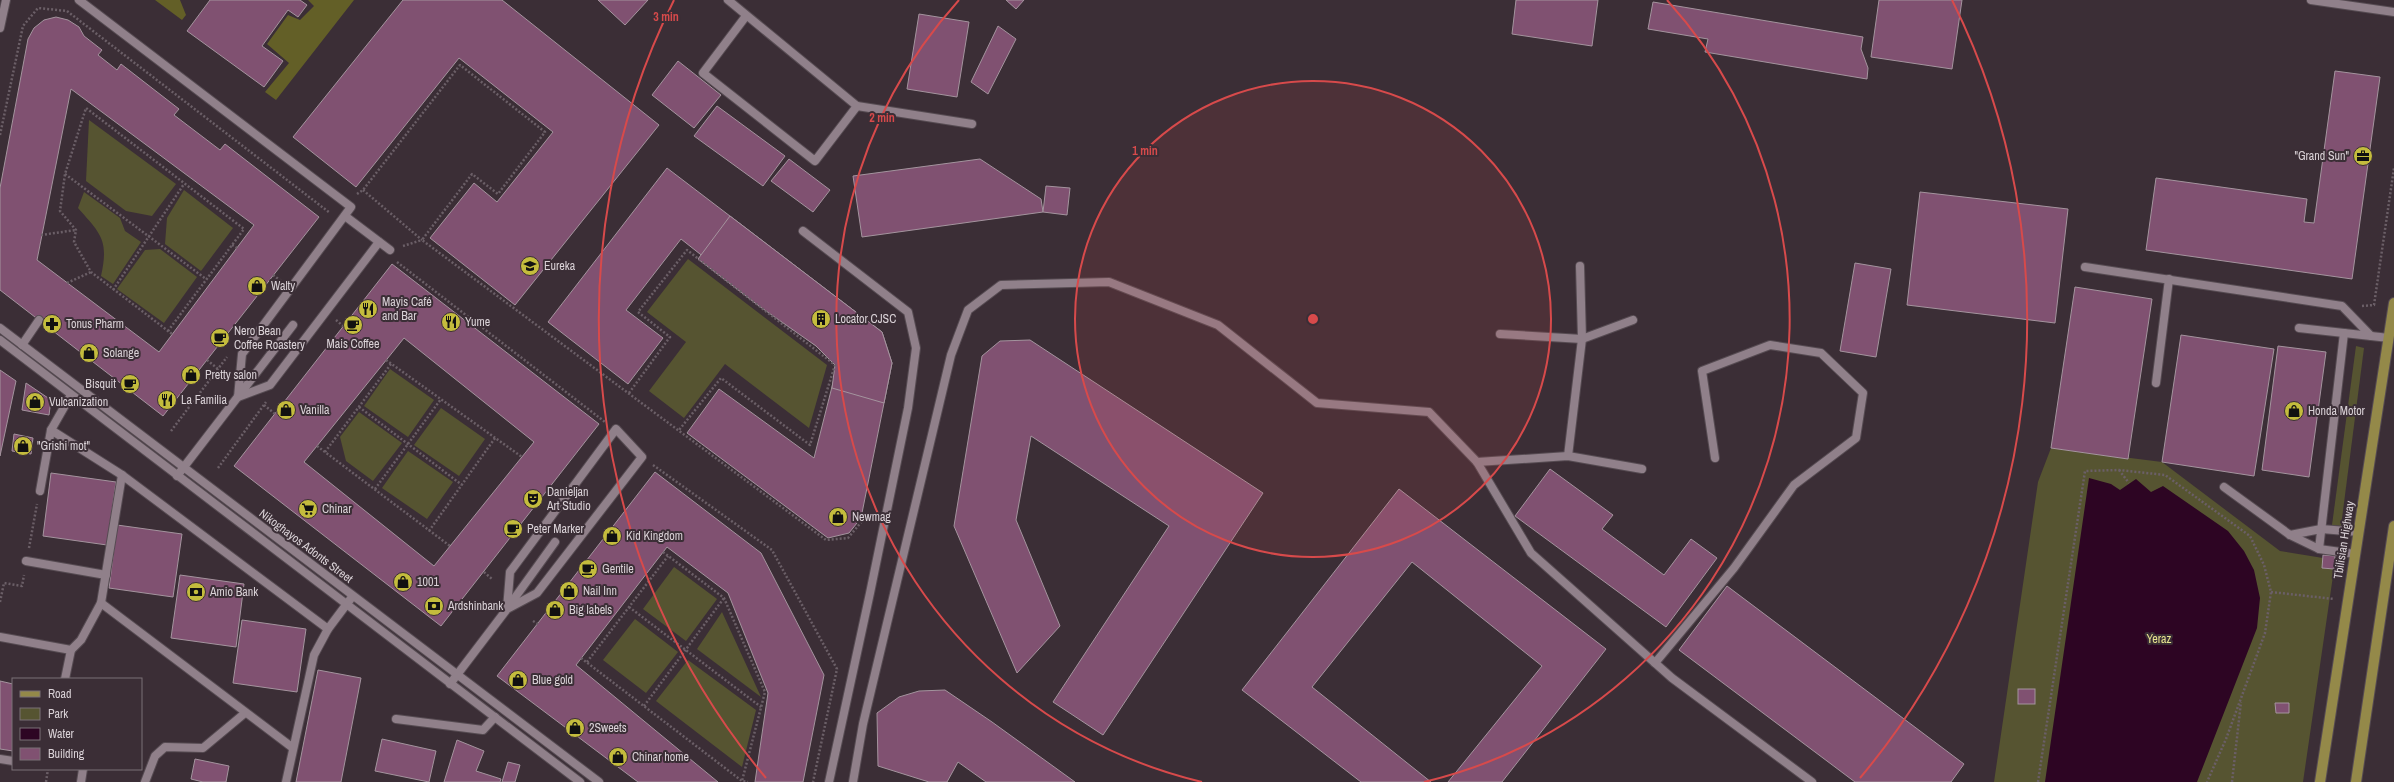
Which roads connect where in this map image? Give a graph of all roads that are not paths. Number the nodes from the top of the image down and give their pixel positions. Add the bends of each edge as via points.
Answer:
1 (6, 0) edge
2 (79, 0) edge
3 (728, 0) edge
4 (2311, 0) edge
5 (2394, 12) edge
6 (746, 16) junction
7 (0, 28) edge
8 (857, 106) junction
9 (972, 124) dead end
10 (345, 216) junction
11 (803, 231) dead end
12 (379, 242) junction
13 (390, 250) dead end
14 (1580, 266) dead end
15 (2084, 267) dead end
16 (2169, 280) junction
17 (2394, 303) edge
18 (39, 320) dead end
19 (1633, 320) dead end
20 (293, 325) dead end
21 (0, 328) edge
22 (2299, 328) dead end
23 (1500, 334) dead end
24 (2344, 334) junction
25 (2371, 336) junction
26 (1582, 338) junction
27 (2392, 338) edge
28 (0, 340) edge
29 (22, 345) junction
30 (2156, 384) dead end
31 (71, 395) junction
32 (238, 397) junction
33 (50, 430) junction
34 (1568, 456) junction
35 (1715, 458) dead end
36 (1477, 462) junction
37 (183, 468) junction
38 (1642, 469) dead end
39 (122, 475) junction
40 (177, 476) junction
41 (2224, 487) dead end
42 (40, 491) dead end
43 (2394, 526) edge
44 (2320, 529) junction
45 (2359, 532) junction
46 (2290, 535) junction
47 (555, 542) dead end
48 (2318, 549) junction
49 (2355, 554) junction
50 (26, 562) dead end
51 (106, 575) junction
52 (352, 597) junction
53 (101, 603) junction
54 (345, 605) junction
55 (507, 609) junction
56 (328, 629) junction
57 (0, 638) edge
58 (71, 650) junction
59 (1655, 663) junction
60 (457, 675) junction
61 (65, 678) edge
62 (450, 684) junction
63 (245, 713) junction
64 (495, 717) junction
65 (396, 719) dead end
66 (293, 748) junction
67 (0, 759) edge
68 (12, 762) edge
69 (83, 770) edge
70 (81, 782) edge
71 (145, 782) edge
72 (286, 782) edge
73 (580, 782) edge
74 (599, 782) edge
75 (829, 782) edge
76 (852, 782) edge
77 (1812, 782) edge
78 (2320, 782) edge
79 (2356, 782) edge

1 - 7 street
2 - 10 street via 351,207
3 - 6 street
4 - 5 street
6 - 8 street
6 - 8 street via 703,73 815,161
8 - 9 street
10 - 12 street
10 - 32 street via 242,354
11 - 75 street via 908,312 916,348 908,408
12 - 13 street
12 - 32 street via 270,385
14 - 26 street
15 - 16 street
16 - 25 street via 2342,306
16 - 30 street
17 - 27 main road, Tbilisian Highway
18 - 29 street
19 - 26 street
20 - 32 street
21 - 29 street, Nikoghayos Adonts Street
22 - 24 street
23 - 26 street
24 - 25 street
24 - 44 street
25 - 27 street
26 - 34 street
27 - 45 main road, Tbilisian Highway
28 - 31 street, Nikoghayos Adonts Street
29 - 37 street, Nikoghayos Adonts Street
31 - 33 street
31 - 40 street, Nikoghayos Adonts Street
32 - 37 street
33 - 39 street
33 - 42 street
34 - 36 street
34 - 38 street
35 - 59 street via 1702,371 1770,345 1821,353 1863,393 1856,438 1794,485 1734,568
36 - 59 street via 1530,553
36 - 76 street via 1429,412 1317,403 1218,325 1109,282 1001,286 968,310 951,355 870,695
37 - 40 street
37 - 52 street, Nikoghayos Adonts Street
39 - 51 street
39 - 56 street
40 - 54 street, Nikoghayos Adonts Street
41 - 46 street
43 - 79 main road
44 - 45 street
44 - 46 street
44 - 48 street
45 - 49 main road, Tbilisian Highway
46 - 48 street
47 - 55 street
48 - 49 street
49 - 78 main road, Tbilisian Highway
50 - 51 street
51 - 53 street
52 - 54 street
52 - 60 street, Nikoghayos Adonts Street
53 - 58 street via 80,640
53 - 63 street
54 - 56 street
54 - 62 street, Nikoghayos Adonts Street
55 - 55 street via 537,592 642,457 616,430 510,572
55 - 60 street
56 - 66 street via 314,655
57 - 58 street
58 - 61 street
59 - 77 street
60 - 62 street
60 - 74 street, Nikoghayos Adonts Street
62 - 64 street, Nikoghayos Adonts Street
63 - 66 street
63 - 71 street via 202,748 165,747 155,756
64 - 65 street via 483,730
64 - 73 street, Nikoghayos Adonts Street
66 - 72 street
67 - 68 street
69 - 70 street

